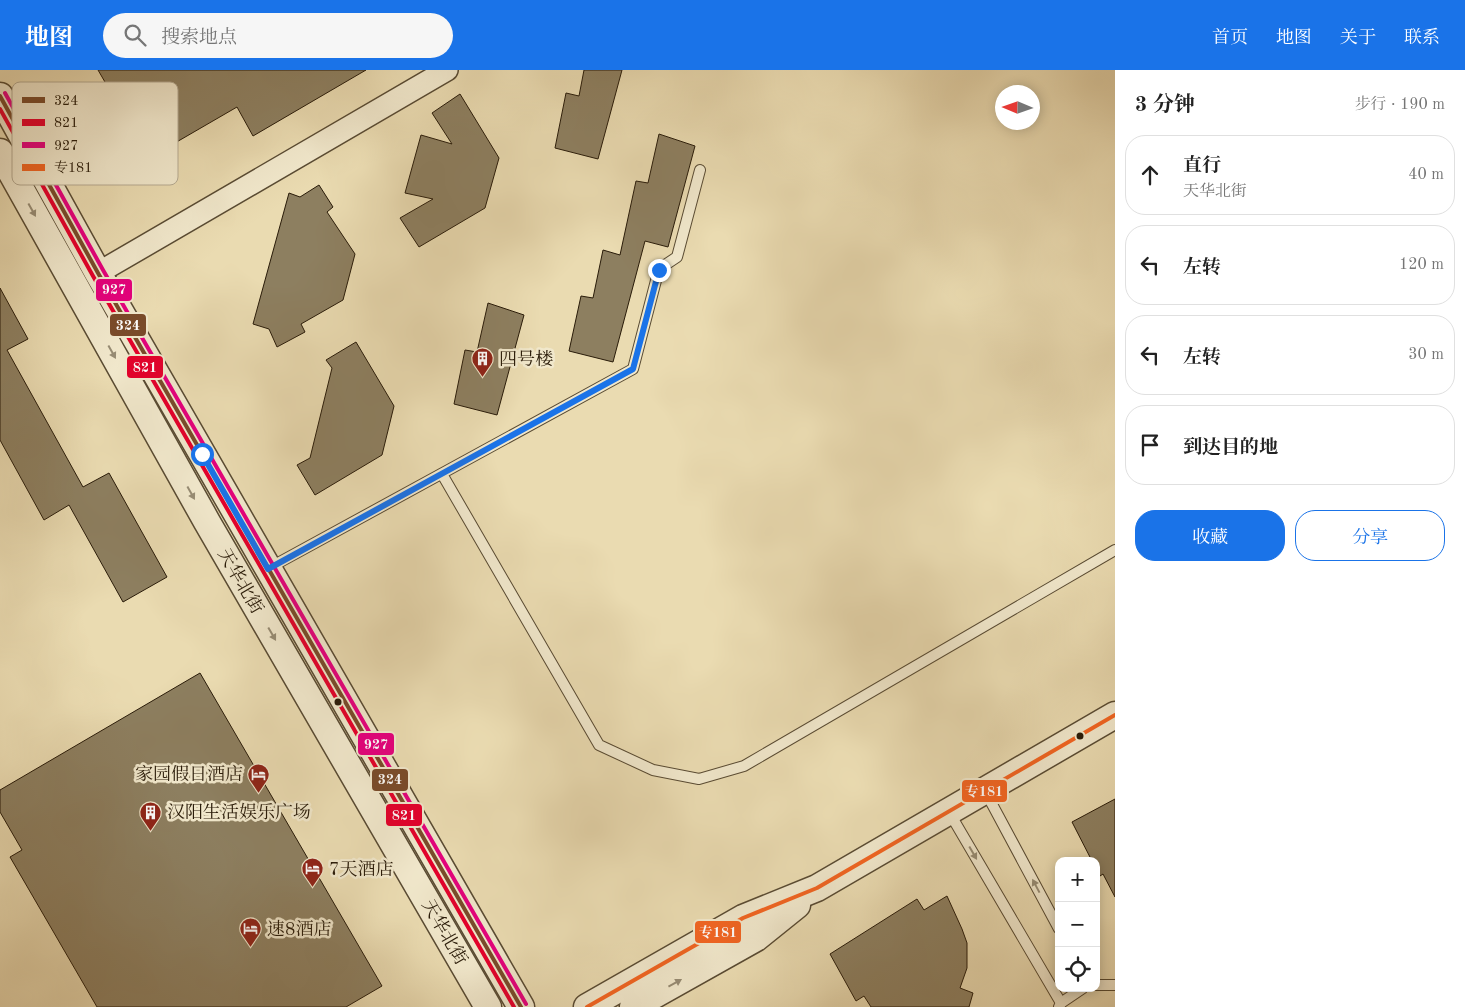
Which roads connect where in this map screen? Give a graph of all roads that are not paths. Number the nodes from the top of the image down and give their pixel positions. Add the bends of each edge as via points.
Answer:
1 (447, 70) edge
2 (0, 96) edge
3 (12, 118) edge
4 (0, 152) edge
5 (700, 170) dead end
6 (12, 173) edge
7 (19, 185) edge
8 (49, 185) edge
9 (98, 273) junction
10 (442, 474) junction
11 (1115, 550) edge
12 (268, 569) junction
13 (1115, 715) edge
14 (985, 790) junction
15 (949, 811) junction
16 (817, 888) junction
17 (1055, 921) edge
18 (1100, 985) edge
19 (1115, 985) edge
20 (1077, 992) edge
21 (1060, 1005) edge
22 (488, 1007) edge
23 (521, 1007) edge
24 (587, 1007) edge
25 (633, 1007) edge

1 - 9 street
2 - 3 street, 天华北街
4 -> 6 street, 天华北街
5 - 10 lane via 677,257 659,270 633,369
7 -> 22 street, 天华北街 via 217,539
8 - 9 street, 天华北街
9 - 12 street, 天华北街
10 - 11 lane via 598,745 653,770 699,779 744,766
10 - 12 lane
12 - 23 street, 天华北街
13 - 14 street
14 - 15 street
17 -> 14 lane
15 - 16 street
15 -> 21 lane
16 - 24 street via 743,918
25 -> 16 street via 756,938
18 - 19 lane
20 - 21 lane

